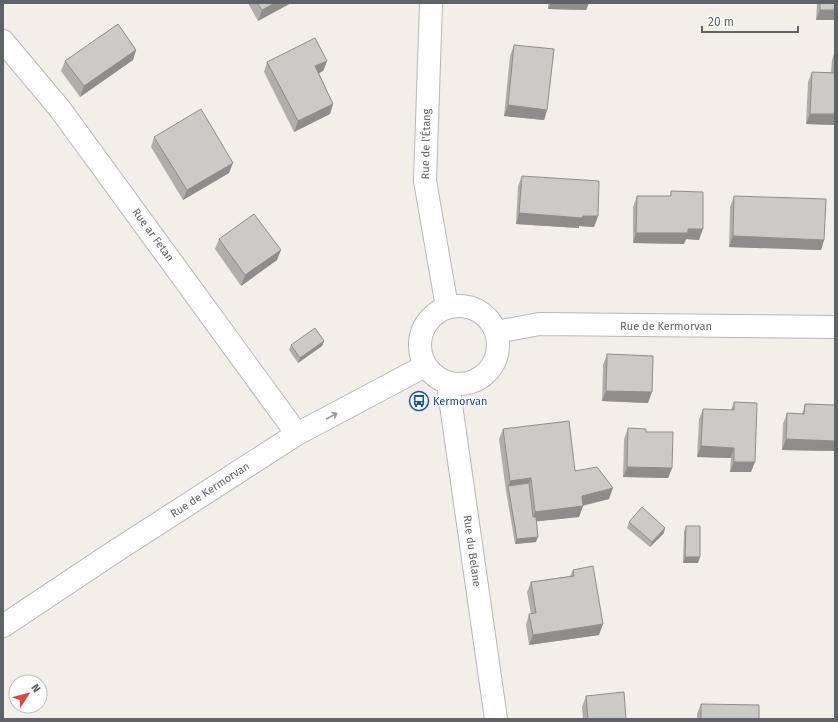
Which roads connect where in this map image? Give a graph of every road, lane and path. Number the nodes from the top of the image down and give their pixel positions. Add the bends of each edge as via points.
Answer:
1 (431, 3) edge
2 (3, 40) edge
3 (447, 307) junction
4 (835, 327) edge
5 (497, 332) junction
6 (425, 366) junction
7 (448, 384) junction
8 (297, 434) junction
9 (3, 626) edge
10 (496, 719) edge

1 - 3 street, Rue de l'Étang via 424,181
2 - 8 street, Rue ar Fetan via 60,109
3 - 5 street via 477,309 489,319
3 - 6 street via 434,314 425,325 420,338 420,352
4 - 5 street, Rue de Kermorvan via 539,324
5 - 7 street via 498,356 484,376 461,385
6 - 7 street via 435,377
8 -> 6 street, Rue de Kermorvan
7 - 10 street, Rue du Belane
8 - 9 street, Rue de Kermorvan

